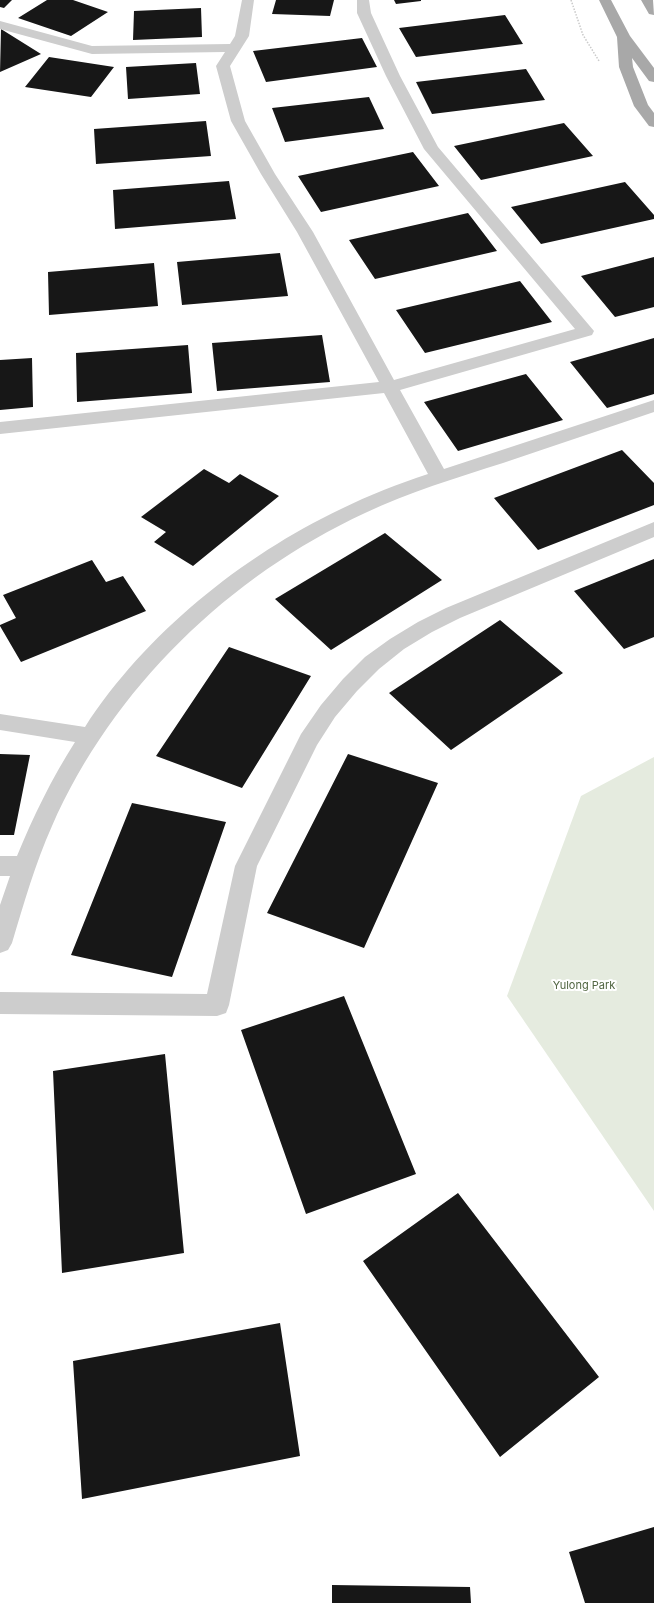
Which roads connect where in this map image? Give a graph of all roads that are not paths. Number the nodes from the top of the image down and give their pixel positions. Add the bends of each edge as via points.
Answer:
1 (248, 0) edge
2 (363, 0) edge
3 (605, 0) edge
4 (647, 0) edge
5 (654, 11) edge
6 (0, 25) edge
7 (624, 37) junction
8 (234, 48) junction
9 (654, 78) edge
10 (654, 123) edge
11 (389, 387) junction
12 (654, 406) edge
13 (0, 428) edge
14 (439, 477) junction
15 (654, 529) edge
16 (0, 722) edge
17 (89, 736) junction
18 (0, 866) edge
19 (23, 866) junction
20 (0, 943) edge
21 (0, 1003) edge

1 - 8 street via 242,36
2 - 11 street via 364,13 431,149 586,331
3 - 7 main road
4 - 5 main road
6 - 8 street via 92,50
7 - 9 main road
7 - 10 main road via 628,74 641,106
8 - 11 street via 223,66 238,121 305,232
11 - 13 street
11 - 14 street
12 - 14 street
14 - 17 street via 371,502 313,532 245,574 188,621 156,653
15 - 21 street via 424,627 372,663 350,685 328,711 310,740 246,866 218,1005
16 - 17 street
17 - 19 street via 42,820
18 - 19 street
19 - 20 street

